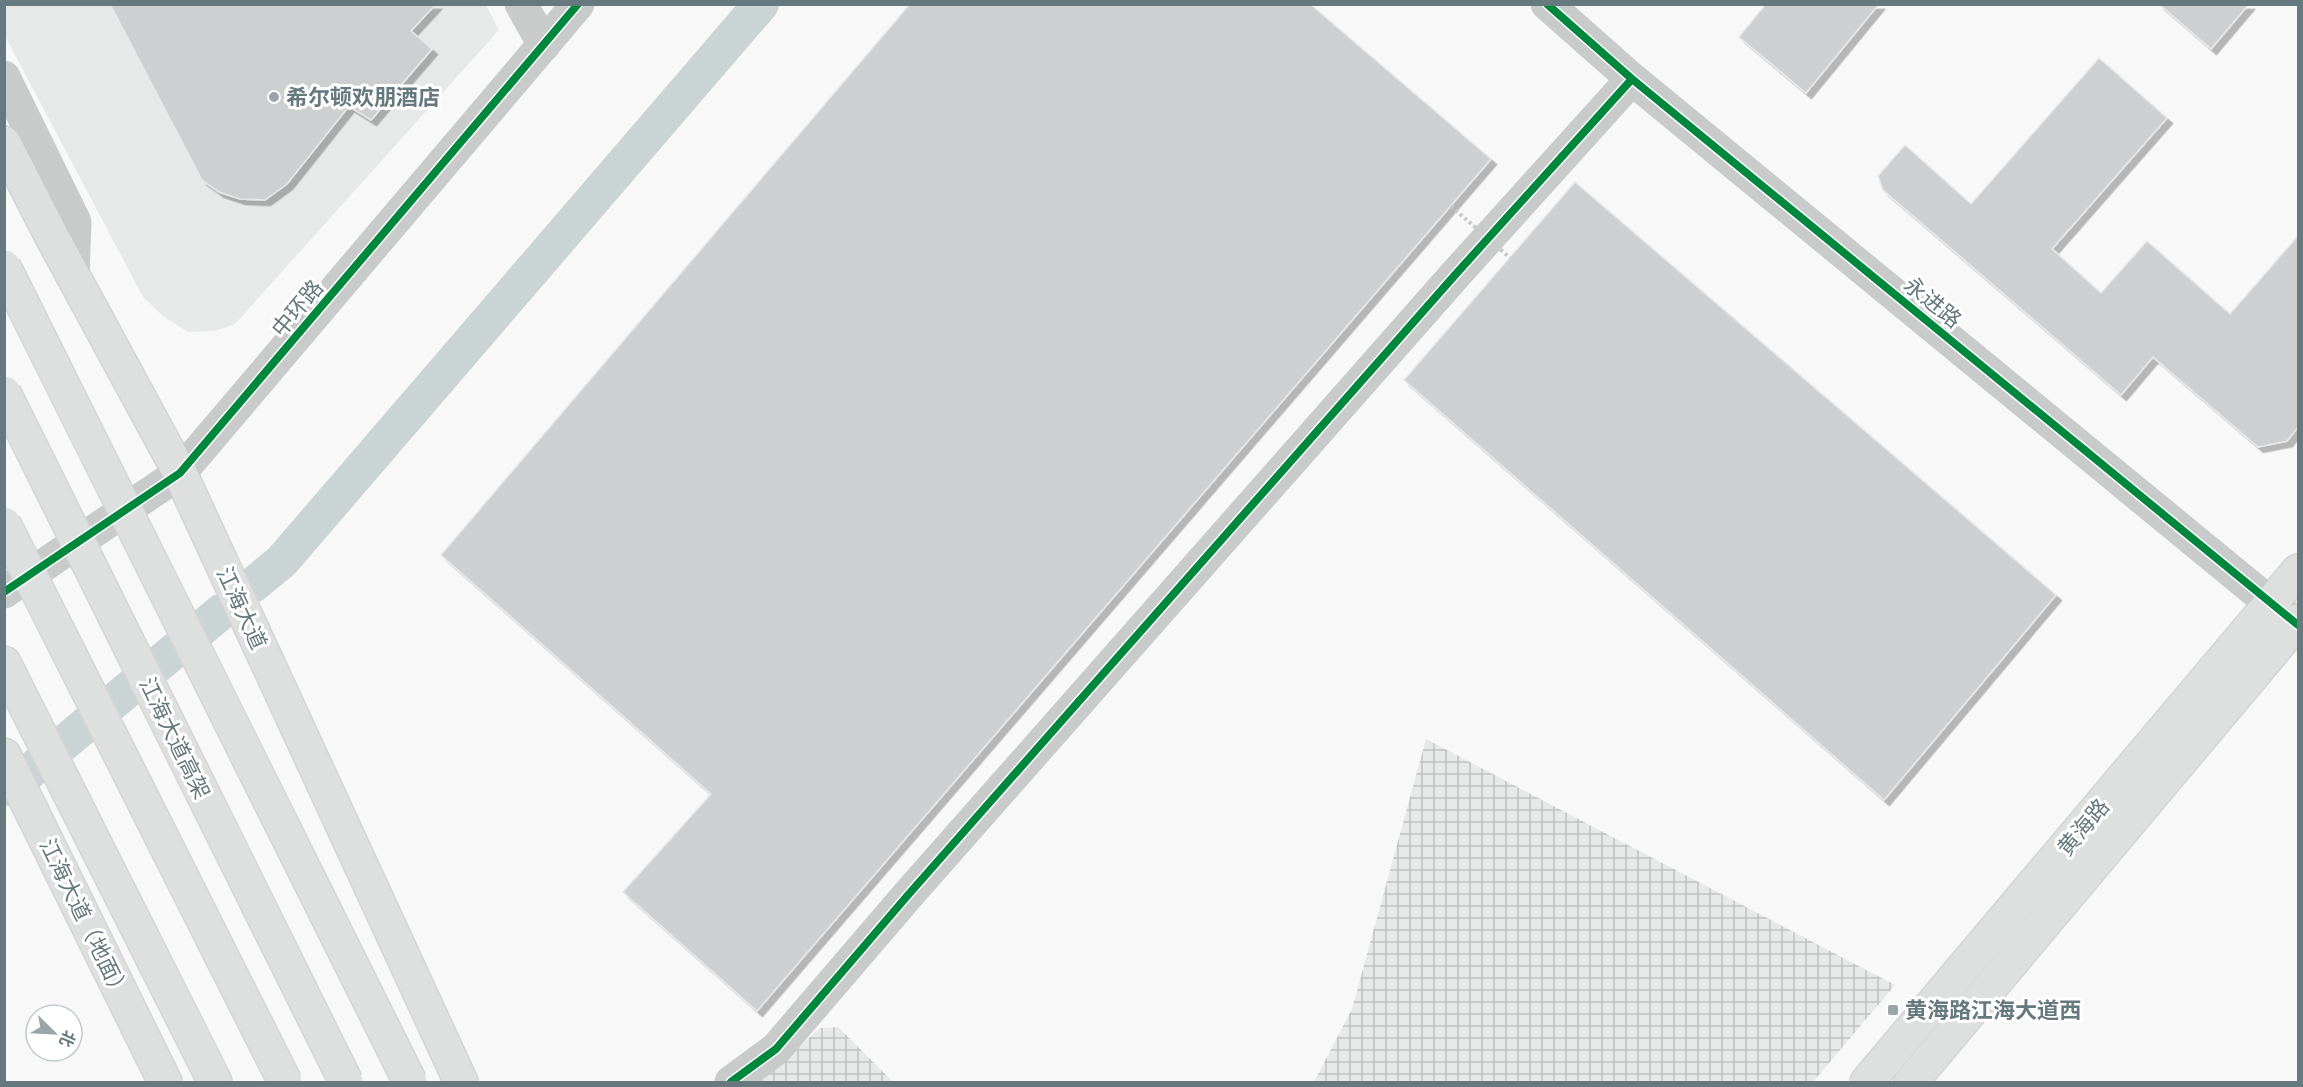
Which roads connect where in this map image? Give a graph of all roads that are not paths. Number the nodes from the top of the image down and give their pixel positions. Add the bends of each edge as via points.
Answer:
1 (521, 4) edge
2 (578, 4) edge
3 (1547, 4) edge
4 (544, 45) junction
5 (4, 77) edge
6 (1632, 79) junction
7 (4, 143) edge
8 (4, 267) edge
9 (73, 276) junction
10 (4, 393) edge
11 (180, 473) junction
12 (4, 524) edge
13 (2298, 571) edge
14 (4, 592) edge
15 (2271, 603) junction
16 (2298, 624) edge
17 (4, 663) edge
18 (4, 755) edge
19 (165, 1083) edge
20 (215, 1083) edge
21 (285, 1083) edge
22 (346, 1083) edge
23 (410, 1083) edge
24 (461, 1083) edge
25 (731, 1083) edge
26 (1867, 1083) edge
27 (1911, 1083) edge

1 - 4 street
2 - 4 street, 中环路
3 - 6 street, 永进路
4 - 11 street, 中环路
5 - 9 street via 75,222
6 - 15 street, 永进路
6 - 25 street via 1455,274 776,1049
7 - 9 main road, 江海大道
8 - 23 main road, bridge
9 - 11 main road, 江海大道
10 - 22 main road, 江海大道高架, bridge
11 - 14 street, 中环路
11 - 24 main road, 江海大道
12 - 21 main road, bridge
13 - 15 main road, 黄海路
15 - 16 street, 永进路
15 - 26 main road, 黄海路
16 - 27 main road, 黄海路
17 - 20 main road
18 - 19 main road, 江海大道（地面）

